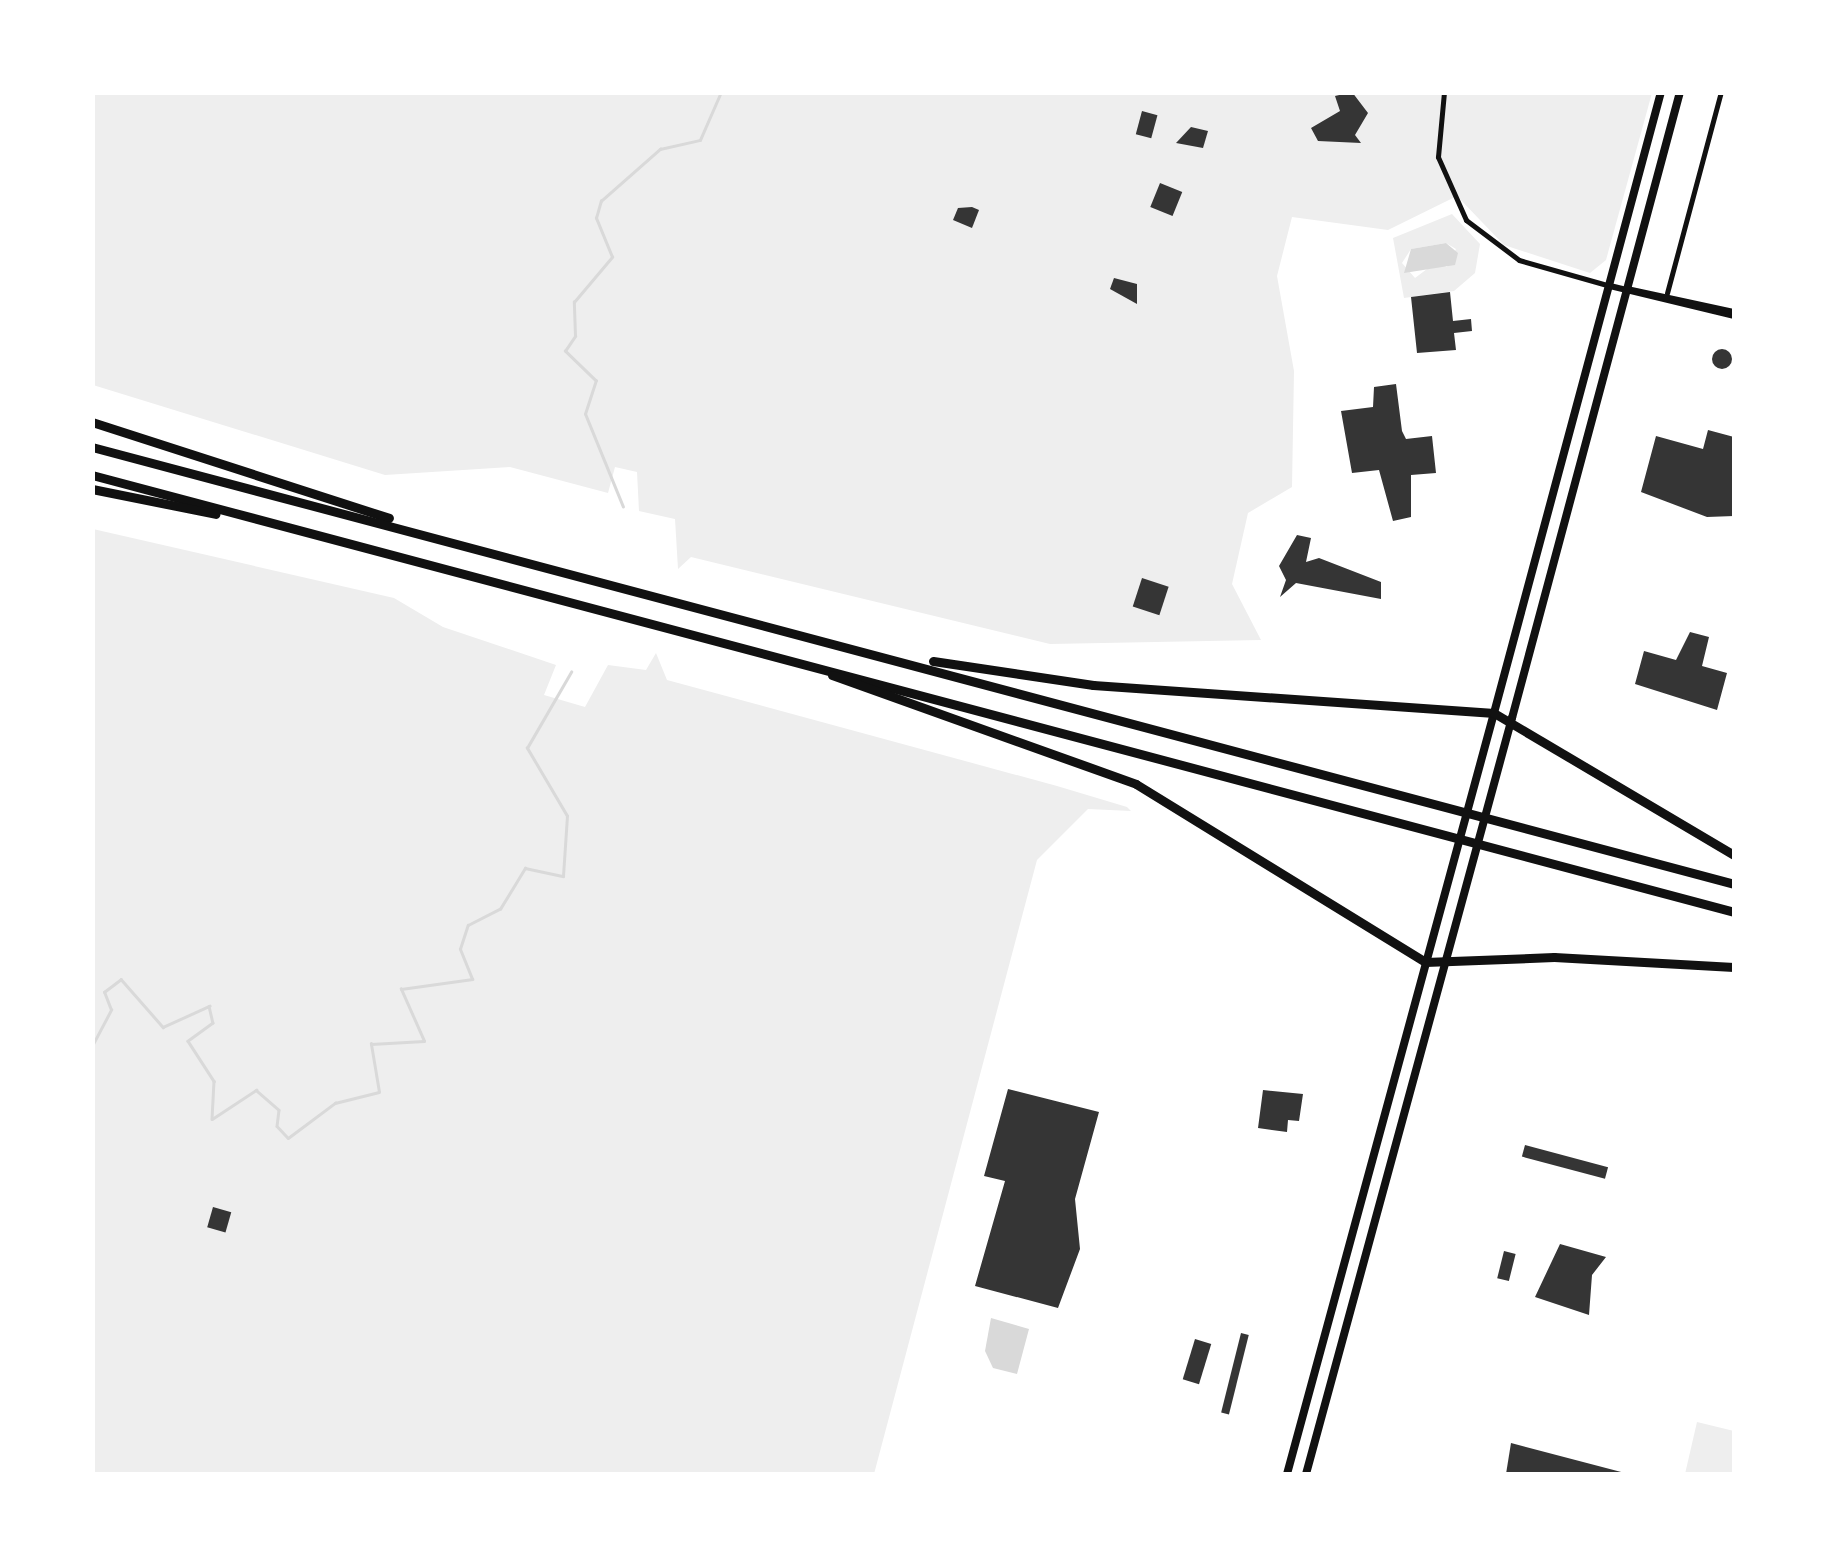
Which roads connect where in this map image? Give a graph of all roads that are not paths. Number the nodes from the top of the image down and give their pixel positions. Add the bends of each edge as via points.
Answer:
1 (1444, 92) edge
2 (1661, 92) edge
3 (1680, 92) edge
4 (1721, 92) edge
5 (1610, 286) junction
6 (1626, 289) junction
7 (1666, 293) junction
8 (1734, 314) edge
9 (92, 422) edge
10 (92, 447) edge
11 (92, 476) edge
12 (92, 490) edge
13 (292, 528) junction
14 (428, 534) junction
15 (773, 654) junction
16 (920, 661) junction
17 (1494, 713) junction
18 (1512, 718) junction
19 (1734, 855) edge
20 (1734, 884) edge
21 (1734, 912) edge
22 (1426, 962) junction
23 (1444, 967) junction
24 (1734, 968) edge
25 (1287, 1474) edge
26 (1306, 1474) edge

1 - 5 street via 1438,157 1466,220 1519,260
2 - 5 main road
3 - 6 main road
4 - 7 street
5 - 6 street
5 - 17 main road
6 - 7 street
6 - 8 street
6 - 18 main road
7 - 8 street
9 - 14 highway
10 - 14 highway
11 - 13 highway
12 - 13 highway
13 - 15 highway
14 - 16 highway
15 - 21 highway
15 - 22 highway via 1136,784
16 - 17 highway via 1094,685
16 - 20 highway
17 - 18 highway
17 - 22 main road
18 - 19 highway via 1635,804
18 - 23 main road
22 - 23 highway
22 - 25 main road
23 - 24 highway via 1554,957
23 - 26 main road

